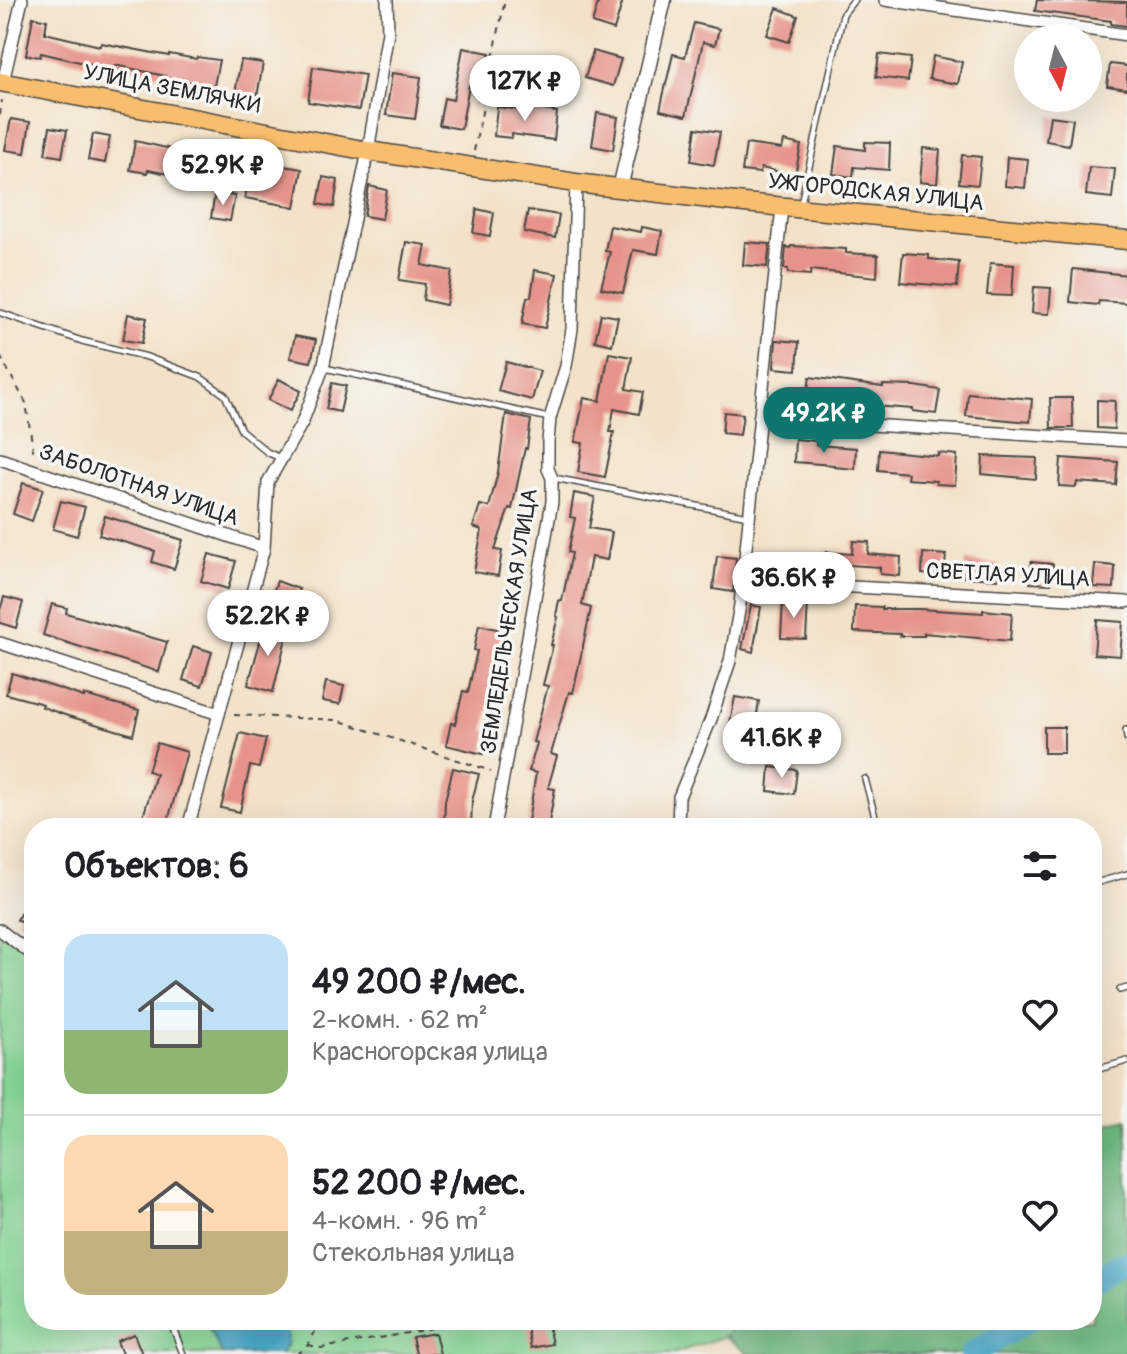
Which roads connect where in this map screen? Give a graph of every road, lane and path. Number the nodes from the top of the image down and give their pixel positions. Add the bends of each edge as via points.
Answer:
1 (22, 0) edge
2 (387, 0) edge
3 (505, 0) edge
4 (664, 0) edge
5 (854, 0) edge
6 (885, 0) edge
7 (1127, 35) edge
8 (2, 88) edge
9 (0, 115) edge
10 (368, 151) junction
11 (471, 168) junction
12 (576, 183) junction
13 (620, 188) junction
14 (791, 208) junction
15 (1127, 240) edge
16 (1, 313) edge
17 (0, 356) edge
18 (323, 368) junction
19 (550, 418) junction
20 (759, 418) junction
21 (1127, 441) edge
22 (0, 459) edge
23 (281, 459) junction
24 (36, 471) junction
25 (552, 478) junction
26 (749, 516) junction
27 (264, 548) junction
28 (743, 581) junction
29 (1127, 602) edge
30 (0, 643) edge
31 (219, 714) junction
32 (1126, 730) edge
33 (1127, 738) edge
34 (503, 776) junction
35 (865, 779) dead end
36 (191, 818) edge
37 (496, 818) edge
38 (678, 818) edge
39 (875, 818) edge
40 (1127, 874) edge
41 (1102, 881) edge
42 (0, 930) edge
43 (24, 948) edge
44 (1127, 1061) edge
45 (1102, 1068) edge
46 (174, 1330) edge
47 (316, 1330) edge
48 (423, 1330) edge
49 (308, 1345) junction
50 (183, 1354) edge
51 (297, 1354) edge

1 - 8 street
2 - 10 street via 388,32
3 - 11 path
4 - 13 street
5 - 14 lane via 843,14
6 - 7 street
8 - 9 path
8 - 10 main road, УЛИЦА ЗЕМЛЯЧКИ
10 - 11 main road, УЛИЦА ЗЕМЛЯЧКИ
10 - 18 street
11 - 12 main road, УЛИЦА ЗЕМЛЯЧКИ
12 - 13 main road, УЛИЦА ЗЕМЛЯЧКИ
12 - 19 street, ЗЕМЛЕДЕЛЬЧЕСКАЯ УЛИЦА via 572,329
13 - 14 main road, УЖГОРОДСКАЯ УЛИЦА
14 - 15 main road, УЖГОРОДСКАЯ УЛИЦА
14 - 20 street
16 - 23 lane via 200,377 225,395 241,430
17 - 24 path via 26,403
18 - 19 lane
18 - 23 street
19 - 25 street, ЗЕМЛЕДЕЛЬЧЕСКАЯ УЛИЦА
20 - 21 street
20 - 26 street
22 - 24 street, ЗАБОЛОТНАЯ УЛИЦА
23 - 27 street via 268,482
24 - 27 street, ЗАБОЛОТНАЯ УЛИЦА
25 - 26 lane
25 - 34 street, ЗЕМЛЕДЕЛЬЧЕСКАЯ УЛИЦА
26 - 28 street
27 - 31 street
28 - 29 street, СВЕТЛАЯ УЛИЦА
28 - 38 street via 730,661 679,797
30 - 31 street
31 - 34 path via 337,720
31 - 36 street
32 - 33 lane
34 - 37 street, ЗЕМЛЕДЕЛЬЧЕСКАЯ УЛИЦА
35 - 39 lane
40 - 41 lane
42 - 43 street
44 - 45 lane
46 - 50 lane
47 - 49 path
48 - 49 path via 321,1348
49 - 51 path

